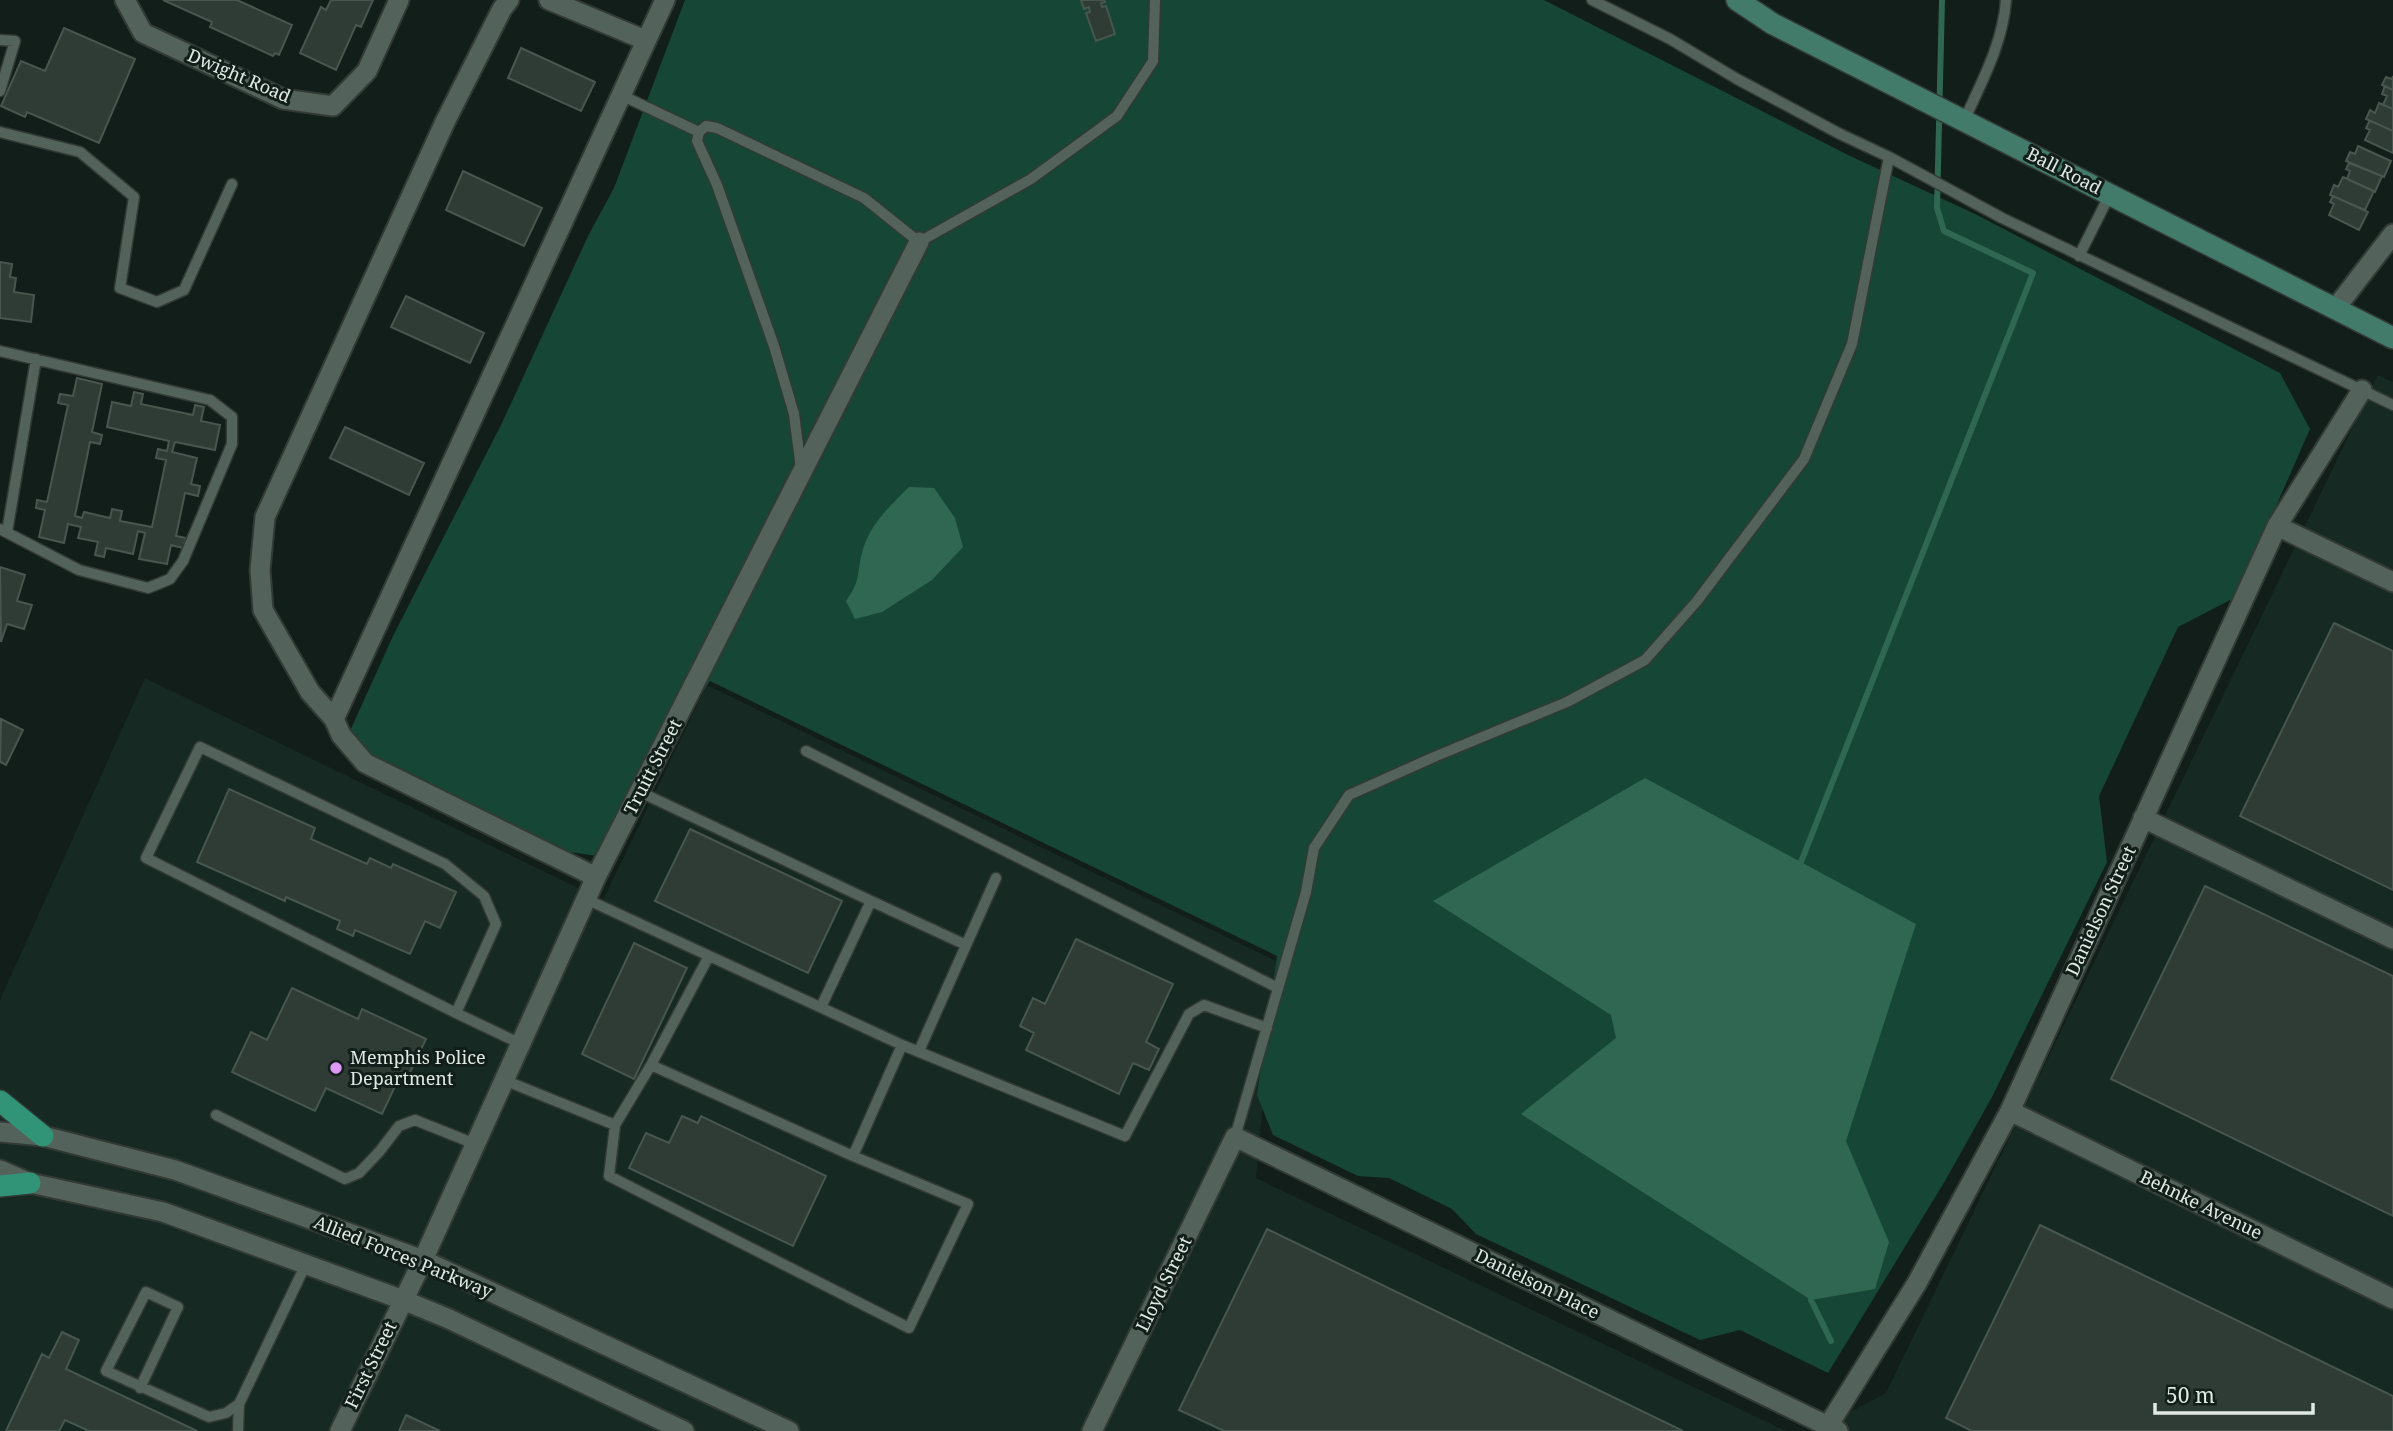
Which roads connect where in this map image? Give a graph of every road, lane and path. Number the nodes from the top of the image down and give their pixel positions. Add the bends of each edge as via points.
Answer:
1 (125, 0) edge
2 (399, 0) edge
3 (509, 0) edge
4 (549, 0) edge
5 (665, 0) edge
6 (1155, 0) edge
7 (1592, 0) edge
8 (1737, 0) edge
9 (2006, 0) edge
10 (0, 40) edge
11 (645, 40) junction
12 (0, 91) edge
13 (620, 95) junction
14 (1959, 118) junction
15 (0, 132) edge
16 (699, 132) junction
17 (1889, 157) junction
18 (232, 184) dead end
19 (2109, 194) junction
20 (2393, 234) edge
21 (919, 242) junction
22 (2079, 256) junction
23 (2335, 309) junction
24 (2393, 338) edge
25 (0, 351) edge
26 (36, 359) junction
27 (2361, 390) junction
28 (2393, 405) edge
29 (802, 472) junction
30 (2277, 526) junction
31 (4, 531) edge
32 (2393, 582) edge
33 (334, 719) junction
34 (806, 751) dead end
35 (640, 792) junction
36 (2143, 818) junction
37 (596, 877) junction
38 (996, 878) dead end
39 (586, 899) junction
40 (871, 901) junction
41 (2393, 939) edge
42 (966, 945) junction
43 (709, 956) junction
44 (1278, 988) junction
45 (821, 1007) junction
46 (456, 1013) junction
47 (1267, 1028) junction
48 (521, 1044) junction
49 (902, 1045) junction
50 (919, 1051) junction
51 (651, 1065) junction
52 (504, 1080) junction
53 (0, 1101) edge
54 (2010, 1111) junction
55 (216, 1115) dead end
56 (615, 1125) junction
57 (0, 1132) edge
58 (43, 1136) junction
59 (1235, 1137) junction
60 (475, 1144) junction
61 (853, 1156) junction
62 (0, 1170) edge
63 (30, 1183) junction
64 (0, 1186) edge
65 (423, 1260) junction
66 (306, 1264) junction
67 (2393, 1299) edge
68 (403, 1300) junction
69 (140, 1388) junction
70 (239, 1404) junction
71 (1834, 1428) edge
72 (238, 1431) edge
73 (340, 1431) edge
74 (684, 1431) edge
75 (789, 1431) edge
76 (1092, 1431) edge

1 - 2 street, Dwight Road via 143,33 283,99 333,106 367,71
3 - 33 street via 445,122 265,517 260,570 263,610 310,692
4 - 11 street
5 - 11 street
6 - 21 lane via 1153,61 1117,116 1031,179
7 - 17 lane
8 - 14 main road, Ball Road via 1773,24
9 - 14 lane via 1995,53
10 - 12 lane via 15,41
11 - 13 street
13 - 16 lane
13 - 33 street
14 - 19 main road, Ball Road
15 - 18 lane via 80,152 134,197 120,288 157,302 184,290
16 - 21 lane via 706,126 717,128 864,198
16 - 29 lane via 697,141 774,346 794,414
17 - 22 lane
17 - 44 lane via 1852,344 1804,459 1697,601 1646,660 1567,702 1349,795 1314,848
19 - 22 lane
19 - 23 main road, Ball Road
20 - 23 street
21 - 29 street, Truitt Street
22 - 27 lane
23 - 24 main road, Ball Road
25 - 26 lane
26 - 31 lane
26 - 31 lane via 209,400 232,417 232,444 183,561 170,579 148,588 79,570
27 - 28 lane
27 - 30 street, Danielson Street
29 - 35 street, Truitt Street
30 - 32 street
30 - 36 street, Danielson Street
33 - 37 street via 365,763
34 - 44 lane
35 - 37 street, Truitt Street
35 - 40 lane
36 - 41 street
36 - 54 street, Danielson Street
37 - 39 street, Truitt Street
38 - 42 lane
39 - 43 lane
39 - 48 street, Truitt Street
40 - 42 lane
40 - 45 lane
42 - 50 lane
43 - 45 lane
43 - 51 lane
44 - 47 lane
45 - 49 lane
46 - 46 lane via 146,858 200,747 445,864 484,896 496,924
46 - 48 lane
47 - 50 lane via 1204,1005 1189,1014 1125,1136
47 - 59 lane
48 - 52 street, Truitt Street
49 - 50 lane
49 - 61 lane
51 - 56 lane
51 - 61 lane
52 - 56 lane
52 - 60 street, Truitt Street
53 - 58 main road
54 - 67 street, Behnke Avenue
54 - 71 street, Danielson Street
55 - 60 lane via 345,1179 359,1173 399,1126 415,1120
56 - 61 lane via 608,1176 909,1328 968,1204
57 - 58 street, Allied Forces Parkway
58 - 65 street, Allied Forces Parkway via 175,1170
59 - 71 street, Danielson Place
59 - 76 street, Lloyd Street
60 - 65 street, Truitt Street
62 - 63 street
63 - 64 main road
63 - 66 street via 163,1212
65 - 68 street, Truitt Street
65 - 75 street, Allied Forces Parkway
66 - 68 street
66 - 70 lane
68 - 73 street, First Street
68 - 74 street
69 - 69 lane via 106,1371 146,1292 178,1307
69 - 70 lane via 209,1417
70 - 72 lane

